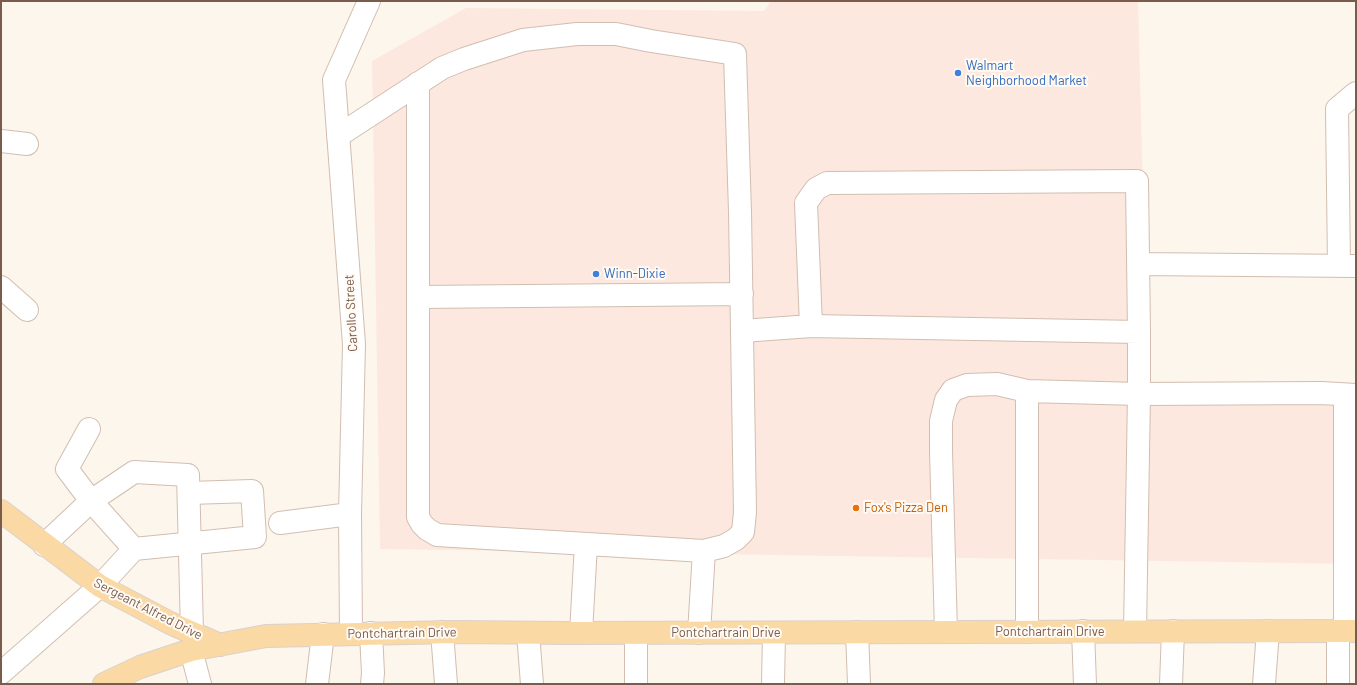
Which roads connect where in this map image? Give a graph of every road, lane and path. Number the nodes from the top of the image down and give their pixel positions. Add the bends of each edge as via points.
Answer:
1 (369, 1) edge
2 (418, 83) junction
3 (1356, 93) edge
4 (338, 136) junction
5 (1, 141) edge
6 (27, 144) dead end
7 (1138, 264) junction
8 (1347, 266) edge
9 (1, 287) edge
10 (742, 294) junction
11 (418, 297) junction
12 (27, 310) dead end
13 (810, 326) junction
14 (742, 331) junction
15 (1139, 332) junction
16 (1027, 391) junction
17 (1139, 394) junction
18 (1351, 395) edge
19 (89, 429) dead end
20 (189, 493) junction
21 (91, 502) junction
22 (1, 511) edge
23 (350, 514) junction
24 (280, 523) dead end
25 (190, 544) junction
26 (586, 544) junction
27 (44, 545) junction
28 (134, 549) junction
29 (704, 551) junction
30 (100, 586) junction
31 (1083, 631) junction
32 (1136, 631) junction
33 (1173, 631) junction
34 (1268, 631) junction
35 (1346, 631) edge
36 (442, 632) junction
37 (857, 632) junction
38 (946, 632) junction
39 (1027, 632) junction
40 (361, 633) junction
41 (528, 633) junction
42 (581, 633) junction
43 (636, 633) junction
44 (699, 633) junction
45 (774, 633) junction
46 (323, 634) junction
47 (192, 641) junction
48 (220, 645) joint
49 (1, 673) edge
50 (104, 684) edge
51 (200, 684) edge
52 (317, 684) edge
53 (372, 684) edge
54 (446, 684) edge
55 (532, 684) edge
56 (636, 684) edge
57 (773, 684) edge
58 (859, 684) edge
59 (1085, 684) edge
60 (1171, 684) edge
61 (1264, 684) edge
62 (1338, 684) edge

1 - 4 street, Carollo Street via 334,80
2 - 4 street
2 - 10 street via 442,68 523,40 577,34 616,34 735,54
2 - 11 street
3 - 8 street via 1337,108
4 - 23 street, Carollo Street via 354,344
5 - 6 street
7 - 8 street
7 - 13 street via 1137,181 827,183 816,189 806,204
7 - 15 street
9 - 12 street
10 - 11 street
10 - 14 street
11 - 26 street via 418,517 422,524 437,535
13 - 14 street
13 - 15 street
14 - 29 street via 745,512 742,532 724,546
15 - 17 street
16 - 17 street
16 - 38 street via 997,384 967,385 953,390 946,400 941,421
16 - 39 street
17 - 18 street
17 - 32 street
18 - 35 street
19 - 21 street via 67,469
20 - 21 street via 188,475 134,472
20 - 25 street
20 - 25 street via 252,491 255,537
21 - 27 street
21 - 28 street
22 - 27 main road, Sergeant Alfred Drive
23 - 24 street
23 - 40 street, Carollo Street
25 - 28 street
25 - 47 street
26 - 29 street
26 - 42 street
27 - 30 main road, Sergeant Alfred Drive
28 - 30 street
29 - 44 street
30 - 47 main road, Sergeant Alfred Drive via 170,623
30 - 49 street
31 - 32 main road, Pontchartrain Drive
31 - 39 main road, Pontchartrain Drive
31 - 59 street
32 - 33 main road, Pontchartrain Drive
33 - 34 main road, Pontchartrain Drive
33 - 60 street
34 - 35 main road, Pontchartrain Drive
34 - 61 street
35 - 62 street
36 - 40 main road, Pontchartrain Drive
36 - 41 main road, Pontchartrain Drive
36 - 54 street
37 - 38 main road, Pontchartrain Drive
37 - 45 main road, Pontchartrain Drive
37 - 58 street
38 - 39 main road, Pontchartrain Drive
40 - 46 main road, Pontchartrain Drive
40 - 53 street, Carollo Street via 373,673
41 - 42 main road, Pontchartrain Drive
41 - 55 street
42 - 43 main road, Pontchartrain Drive
43 - 44 main road, Pontchartrain Drive
43 - 56 street
44 - 45 main road, Pontchartrain Drive
45 - 57 street
46 - 48 main road, Pontchartrain Drive via 266,636
46 - 52 street
47 - 48 main road, Sergeant Alfred Drive
47 - 50 main road
47 - 51 street

